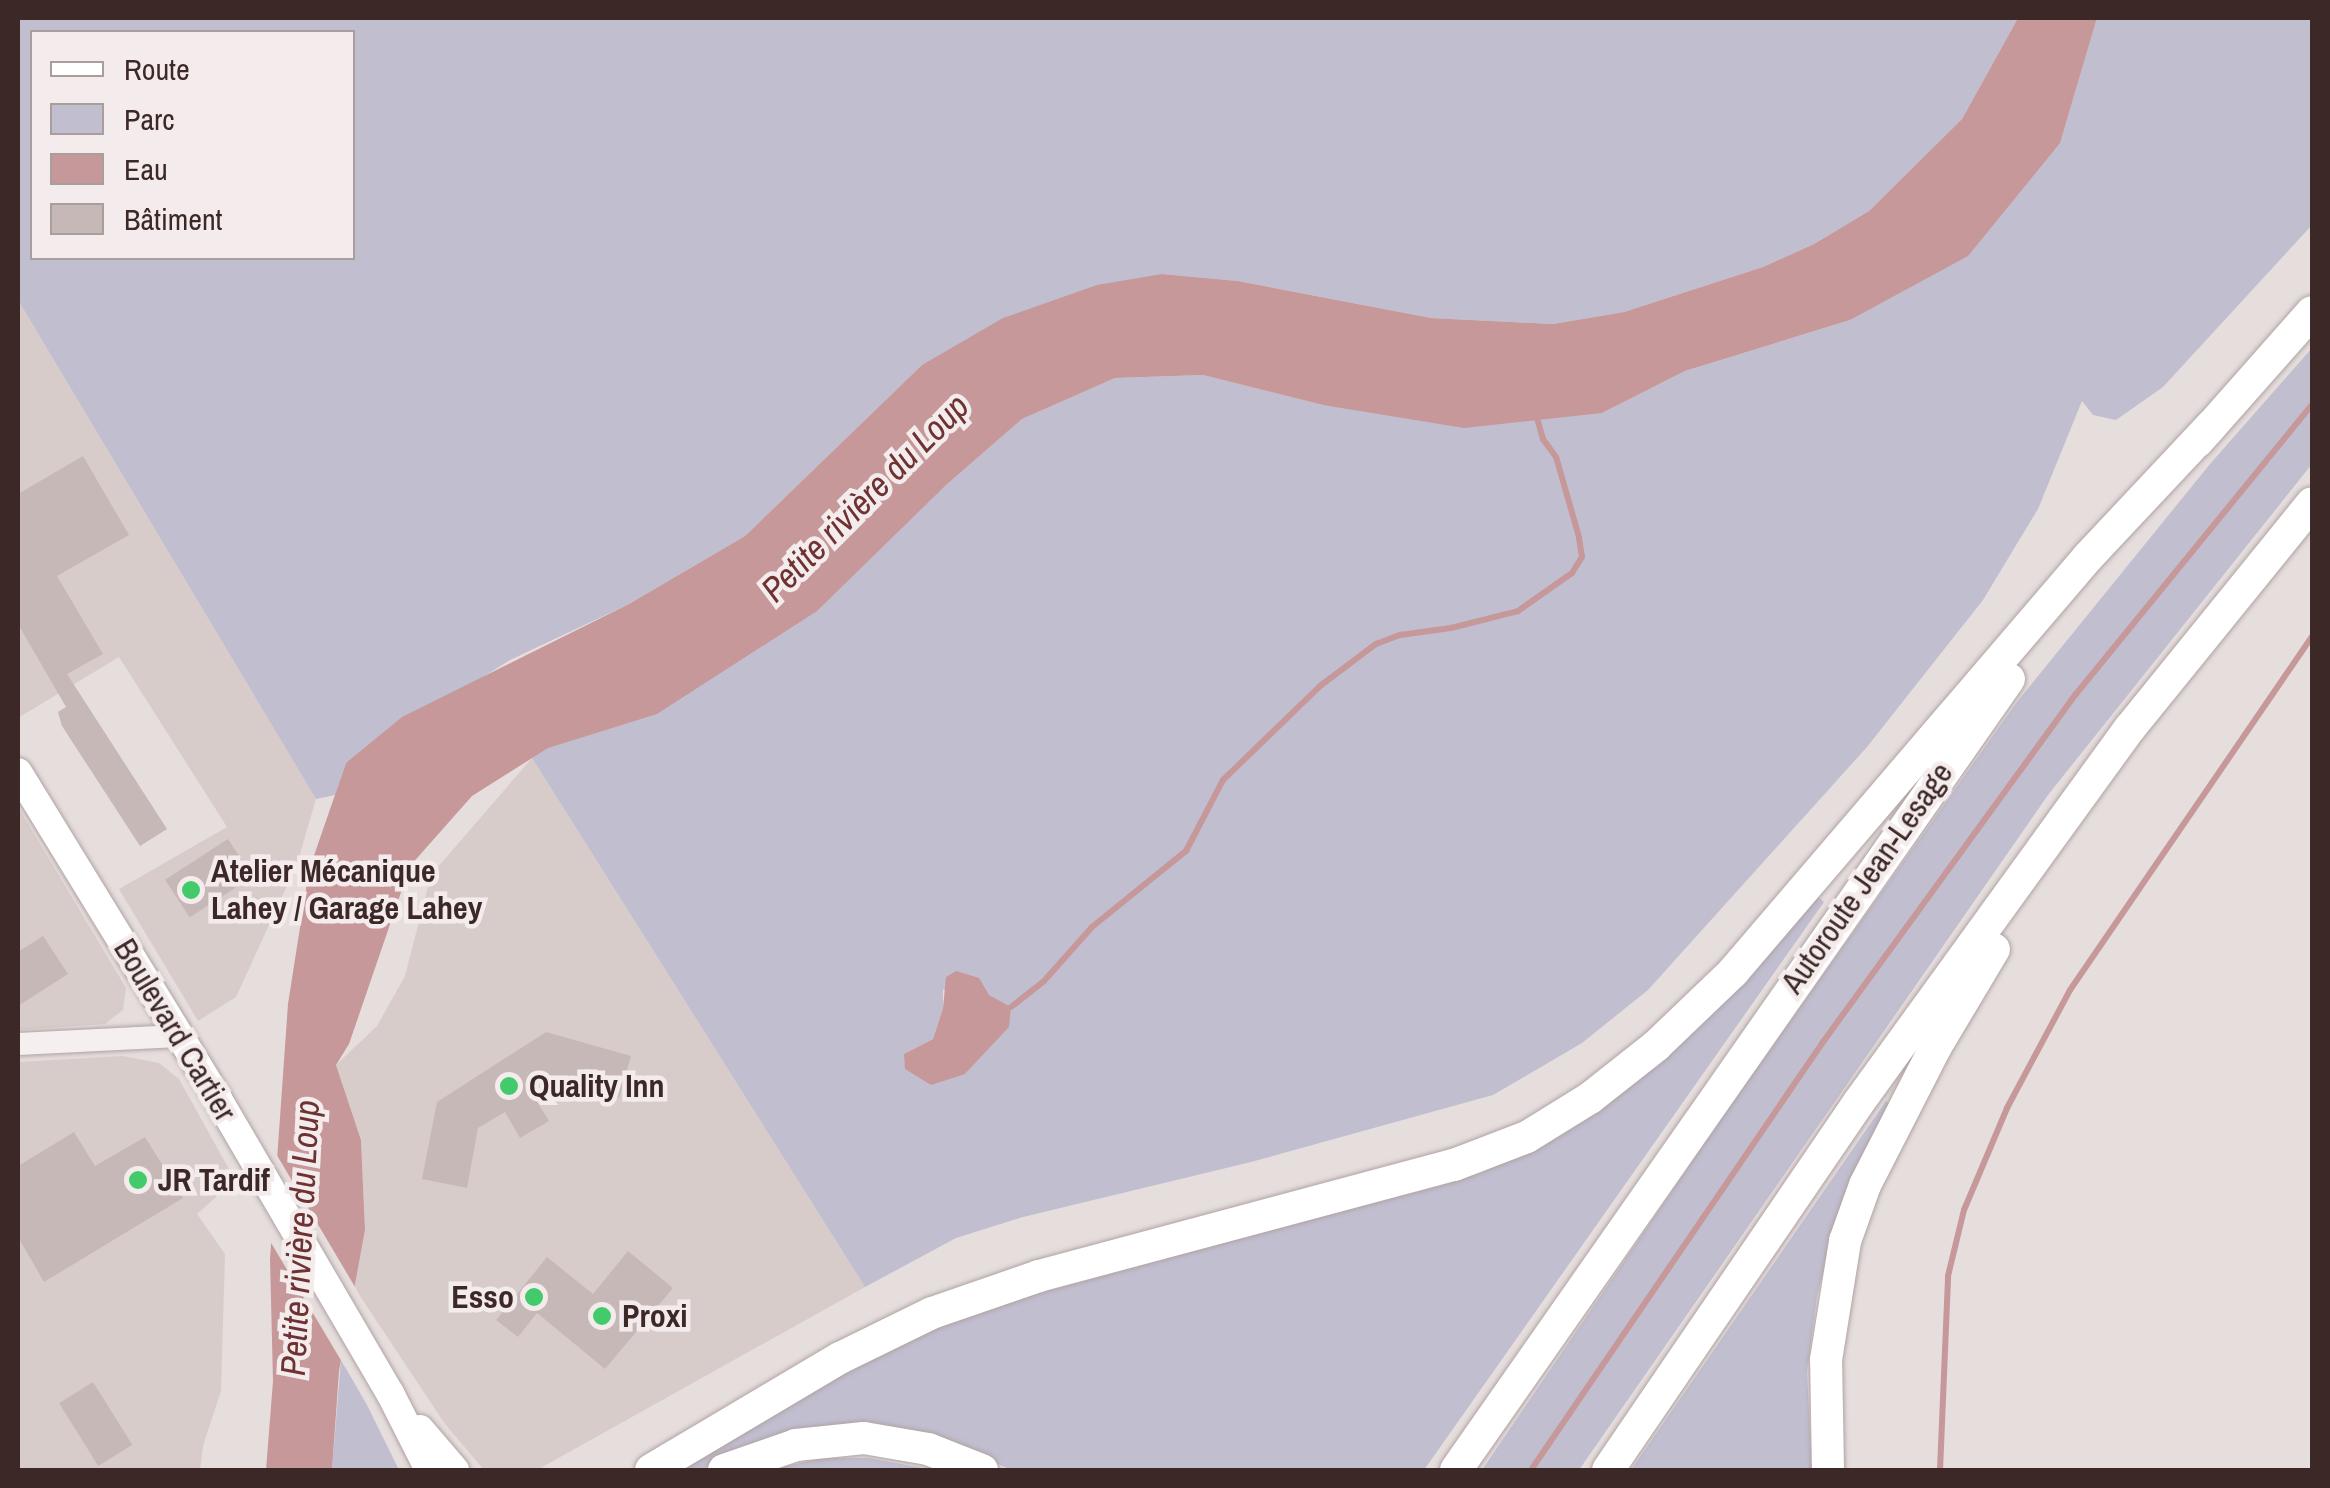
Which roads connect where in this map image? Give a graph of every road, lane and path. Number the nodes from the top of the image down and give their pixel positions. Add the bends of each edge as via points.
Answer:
1 (2312, 312) edge
2 (2212, 425) junction
3 (2312, 503) edge
4 (2130, 728) junction
5 (18, 772) edge
6 (178, 1036) junction
7 (18, 1044) edge
8 (390, 1393) junction
9 (429, 1470) edge
10 (455, 1470) edge
11 (651, 1470) edge
12 (724, 1470) edge
13 (982, 1470) edge
14 (1456, 1470) edge
15 (1608, 1470) edge
16 (1828, 1470) edge

1 - 2 highway, Autoroute Jean-Lesage
2 - 11 highway via 2088,556 1734,972 1590,1098 1527,1136 1454,1165 1040,1276 932,1313 840,1358
2 - 14 highway, Autoroute Jean-Lesage via 2037,640
3 - 4 highway
4 - 15 highway via 1859,1102
4 - 16 highway via 1975,980 1865,1185 1834,1293 1826,1360
5 - 6 main road, Boulevard Cartier
6 - 7 street
6 - 8 main road, Boulevard Cartier
8 - 9 main road, Boulevard Cartier
8 - 10 main road, Boulevard Cartier
12 - 13 highway via 796,1445 864,1438 928,1449

